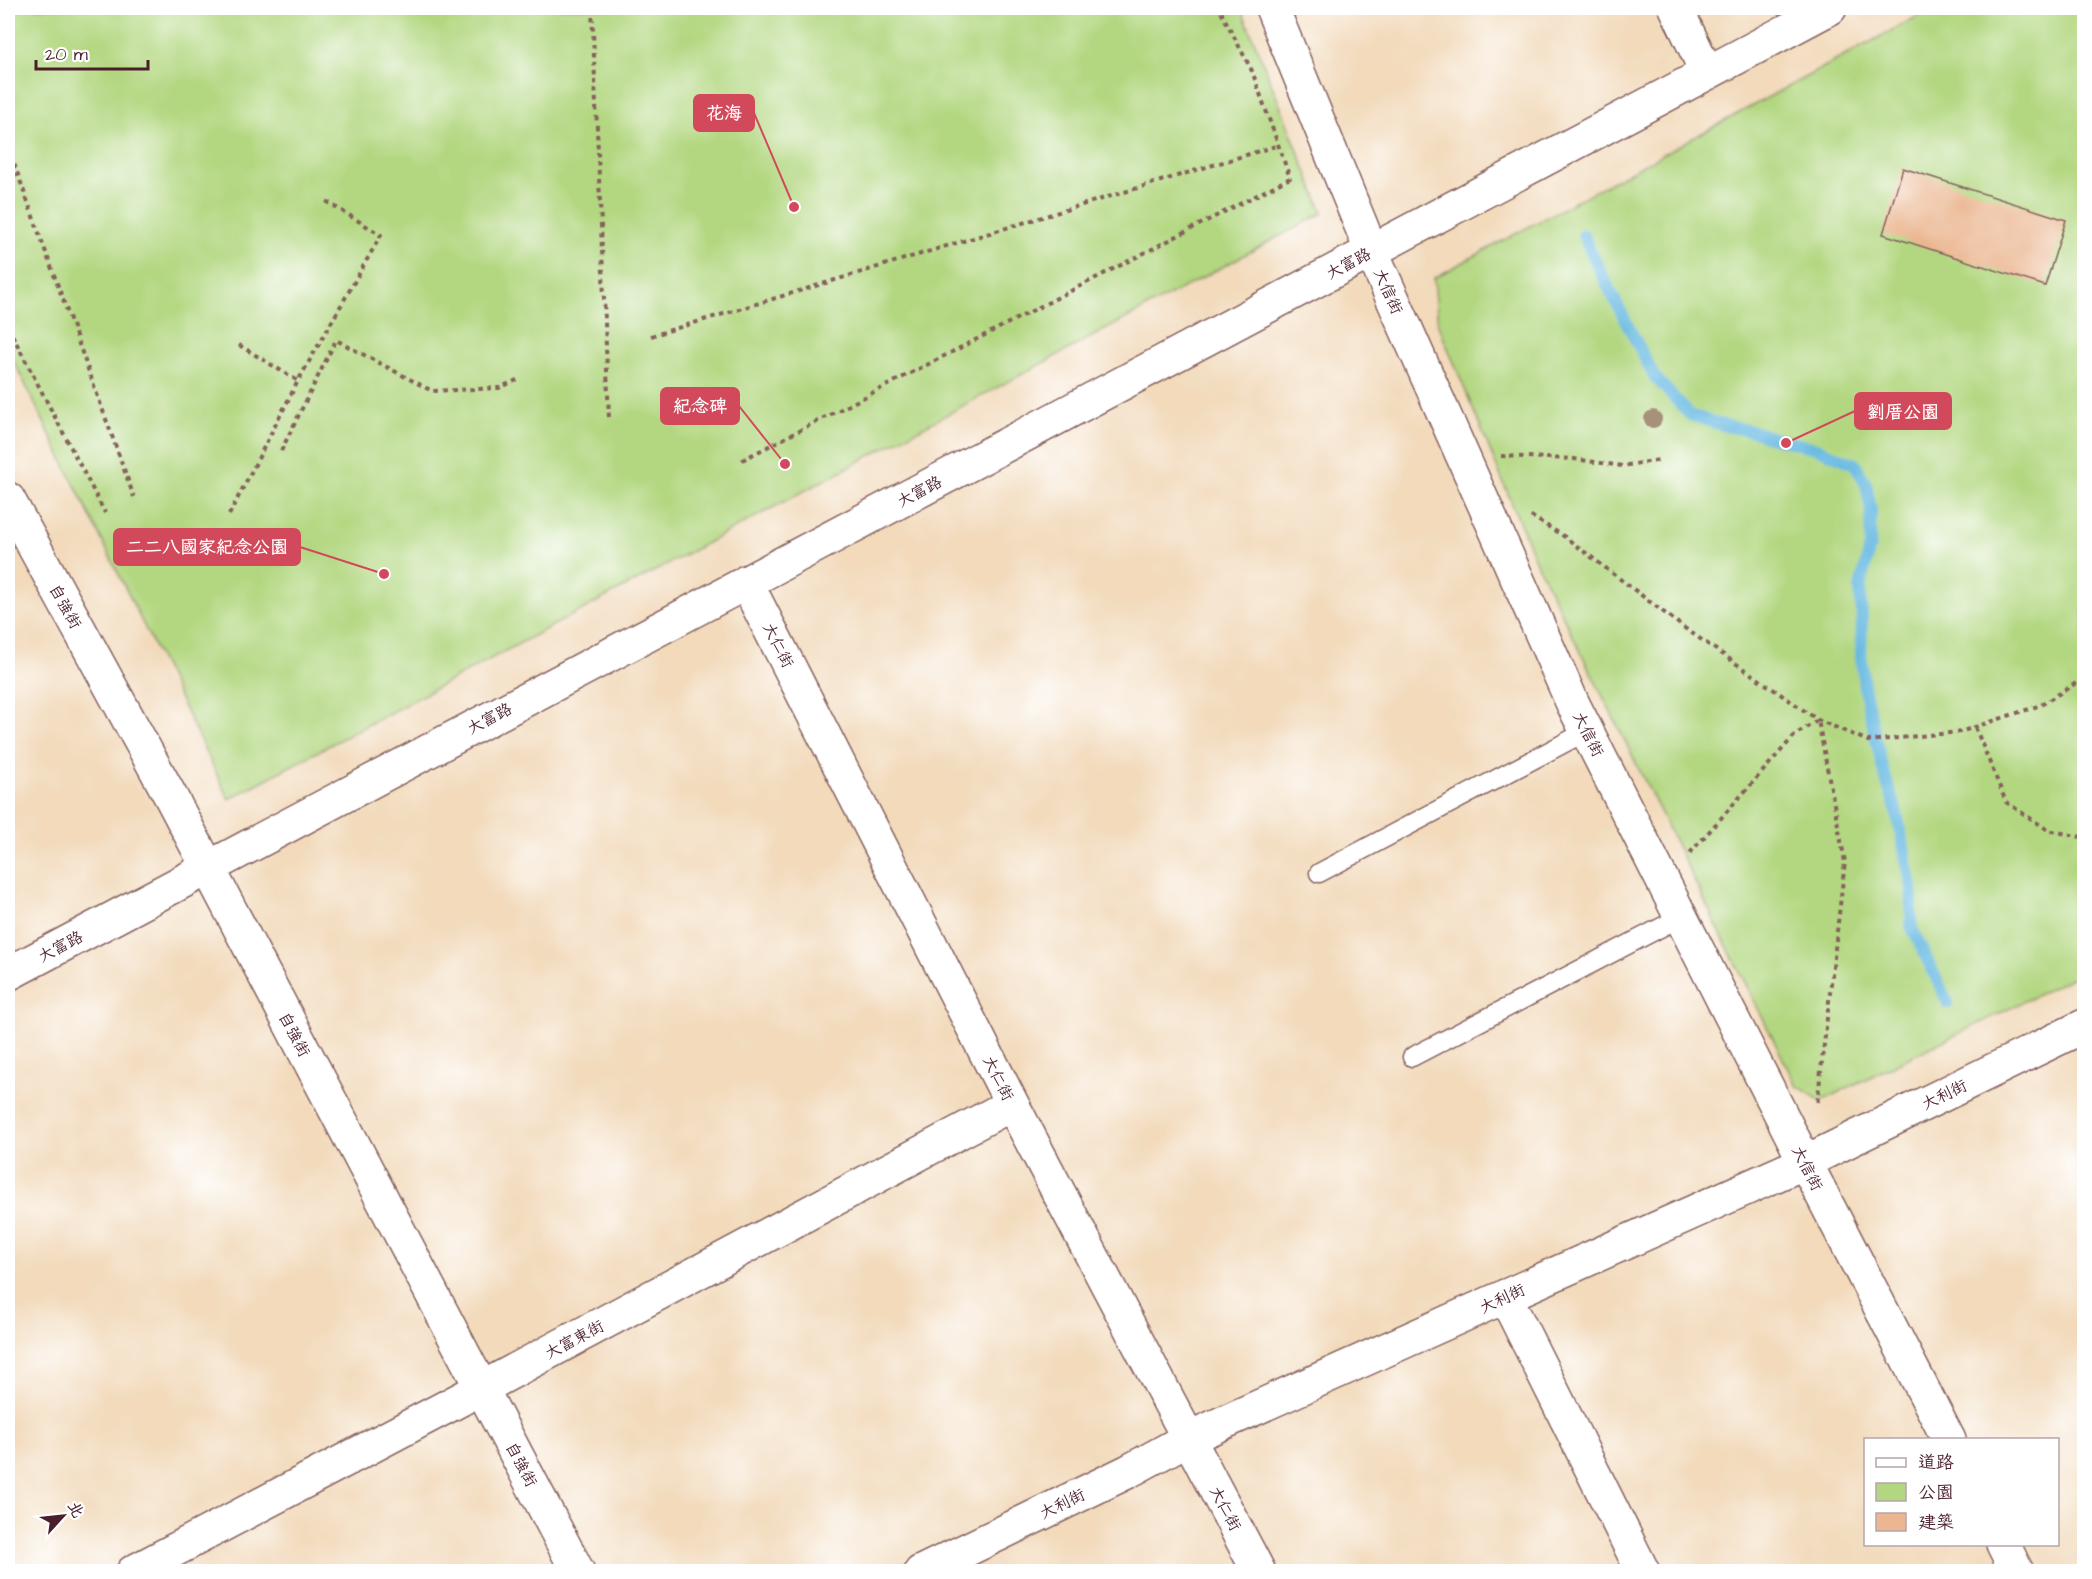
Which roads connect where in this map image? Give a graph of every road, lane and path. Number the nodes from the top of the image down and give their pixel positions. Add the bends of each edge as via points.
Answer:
1 (592, 8) edge
2 (1219, 8) edge
3 (1272, 8) edge
4 (1676, 8) edge
5 (1830, 8) edge
6 (1707, 73) junction
7 (1280, 145) junction
8 (8, 147) edge
9 (326, 201) dead end
10 (1371, 250) junction
11 (8, 327) edge
12 (651, 336) dead end
13 (239, 345) dead end
14 (519, 379) dead end
15 (298, 381) junction
16 (609, 419) dead end
17 (281, 451) dead end
18 (742, 460) dead end
19 (1659, 460) dead end
20 (1503, 467) dead end
21 (134, 497) dead end
22 (8, 499) edge
23 (105, 513) dead end
24 (229, 515) dead end
25 (1529, 516) dead end
26 (746, 582) junction
27 (2085, 678) edge
28 (1818, 720) junction
29 (1975, 727) junction
30 (1587, 731) junction
31 (2085, 842) edge
32 (1690, 853) dead end
33 (207, 868) junction
34 (1319, 873) dead end
35 (1681, 917) junction
36 (8, 974) edge
37 (2085, 1026) edge
38 (1412, 1057) dead end
39 (1012, 1104) junction
40 (1817, 1105) dead end
41 (1805, 1162) junction
42 (1505, 1296) junction
43 (483, 1388) junction
44 (1189, 1438) junction
45 (1948, 1438) edge
46 (2004, 1546) edge
47 (134, 1572) edge
48 (578, 1572) edge
49 (921, 1572) edge
50 (1259, 1572) edge
51 (1643, 1572) edge
52 (2018, 1572) edge

1 - 16 path
2 - 7 path via 1252,71
3 - 10 street, 大信街
4 - 6 street
5 - 6 street, 大富路
6 - 10 street, 大富路
7 - 12 path
7 - 18 path via 1290,178
8 - 21 path
9 - 15 path via 381,235
10 - 26 street, 大富路
10 - 30 street, 大信街
11 - 23 path
13 - 15 path
14 - 17 path via 499,388 432,391 336,340
15 - 24 path
19 - 20 path via 1622,466 1574,459 1498,456
22 - 33 street, 自強街
25 - 28 path via 1565,537 1683,627
26 - 33 street, 大富路
26 - 39 street, 大仁街
27 - 29 path via 2041,705
28 - 29 path via 1868,741 1960,732
28 - 32 path via 1795,735
28 - 40 path via 1845,862
29 - 31 path via 2006,802 2048,830 2081,837
30 - 34 lane
30 - 35 street, 大信街
33 - 36 street, 大富路
33 - 43 street, 自強街
35 - 38 lane
35 - 41 street, 大信街
37 - 41 street, 大利街
39 - 43 street, 大富東街
39 - 44 street, 大仁街
41 - 42 street, 大利街
41 - 45 street, 大信街
42 - 44 street, 大利街
42 - 51 street
43 - 47 street, 大富東街
43 - 48 street, 自強街
44 - 49 street, 大利街
44 - 50 street, 大仁街
46 - 52 street

